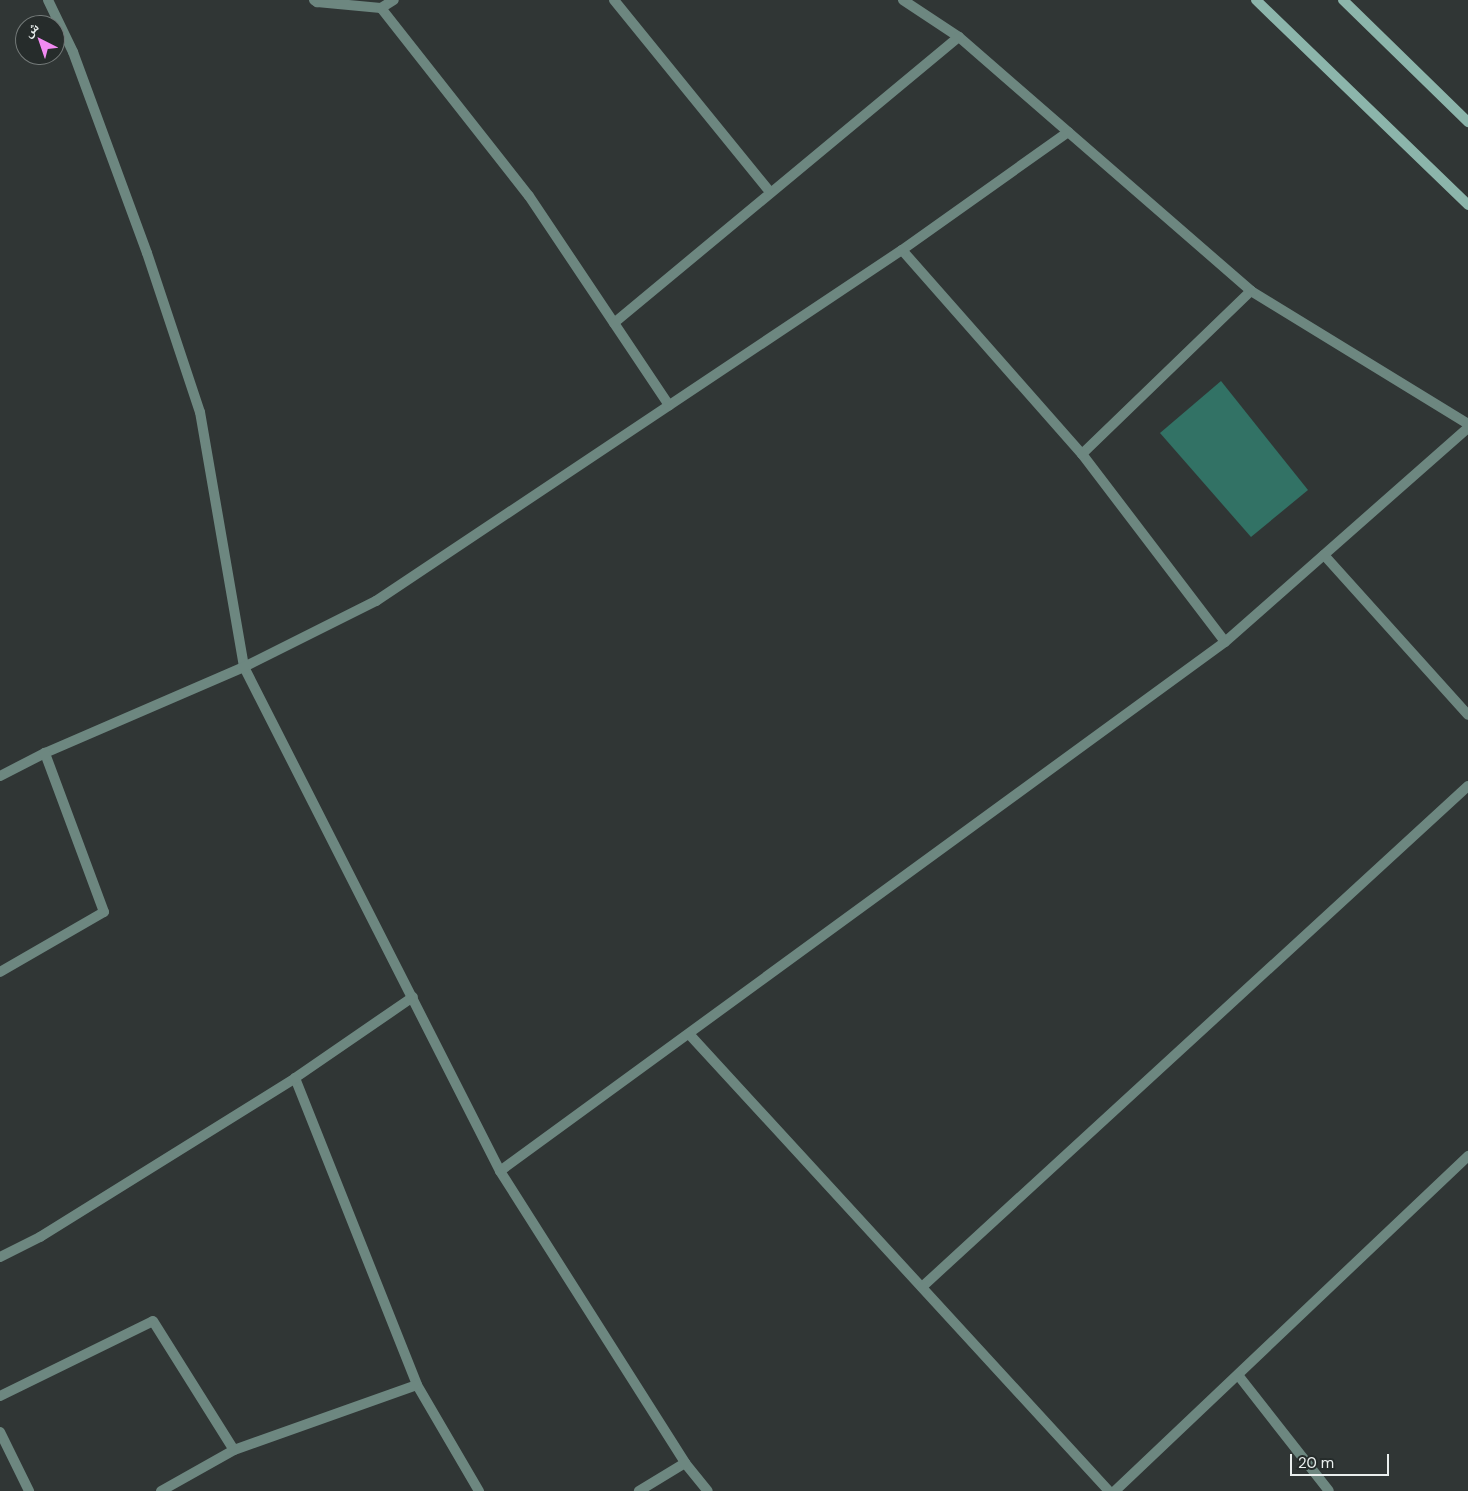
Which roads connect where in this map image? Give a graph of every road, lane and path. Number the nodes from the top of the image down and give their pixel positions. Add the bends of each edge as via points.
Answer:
1 (48, 0) edge
2 (314, 0) edge
3 (394, 0) edge
4 (614, 0) edge
5 (903, 0) edge
6 (1256, 0) edge
7 (1343, 0) edge
8 (381, 8) junction
9 (959, 37) junction
10 (1468, 122) edge
11 (1068, 132) junction
12 (770, 192) junction
13 (1468, 205) edge
14 (902, 250) junction
15 (1250, 291) junction
16 (614, 323) junction
17 (669, 405) junction
18 (1468, 424) edge
19 (1468, 428) edge
20 (1082, 454) junction
21 (1324, 555) junction
22 (1225, 642) junction
23 (244, 667) junction
24 (1468, 715) edge
25 (45, 752) junction
26 (0, 776) edge
27 (1468, 786) edge
28 (0, 972) edge
29 (413, 997) junction
30 (689, 1034) junction
31 (296, 1078) junction
32 (1468, 1156) edge
33 (500, 1171) junction
34 (0, 1257) edge
35 (922, 1287) junction
36 (1238, 1375) junction
37 (417, 1385) junction
38 (0, 1396) edge
39 (0, 1432) edge
40 (234, 1450) junction
41 (685, 1463) junction
42 (29, 1491) edge
43 (162, 1491) edge
44 (479, 1491) edge
45 (639, 1491) edge
46 (708, 1491) edge
47 (1109, 1491) edge
48 (1115, 1491) edge
49 (1329, 1491) edge

1 - 23 street via 73,52 147,253 200,412
2 - 8 street
3 - 8 street
4 - 12 street
5 - 9 street
6 - 13 street
7 - 10 street
8 - 16 street via 529,196
9 - 11 street
9 - 12 street
11 - 14 street
11 - 15 street
12 - 16 street
14 - 17 street
14 - 20 street
15 - 18 street
15 - 20 street
16 - 17 street
17 - 23 street via 376,601
19 - 21 street
20 - 22 street
21 - 22 street
21 - 24 street
22 - 30 street
23 - 25 street
23 - 29 street
25 - 26 street
25 - 28 street via 104,912
27 - 35 street
29 - 31 street
29 - 33 street
30 - 33 street
30 - 35 street
31 - 34 street via 40,1237
31 - 37 street
32 - 36 street
33 - 41 street
35 - 47 street
36 - 48 street
36 - 49 street
37 - 40 street
37 - 44 street
38 - 40 street via 153,1321
39 - 42 street
40 - 43 street
41 - 45 street
41 - 46 street

